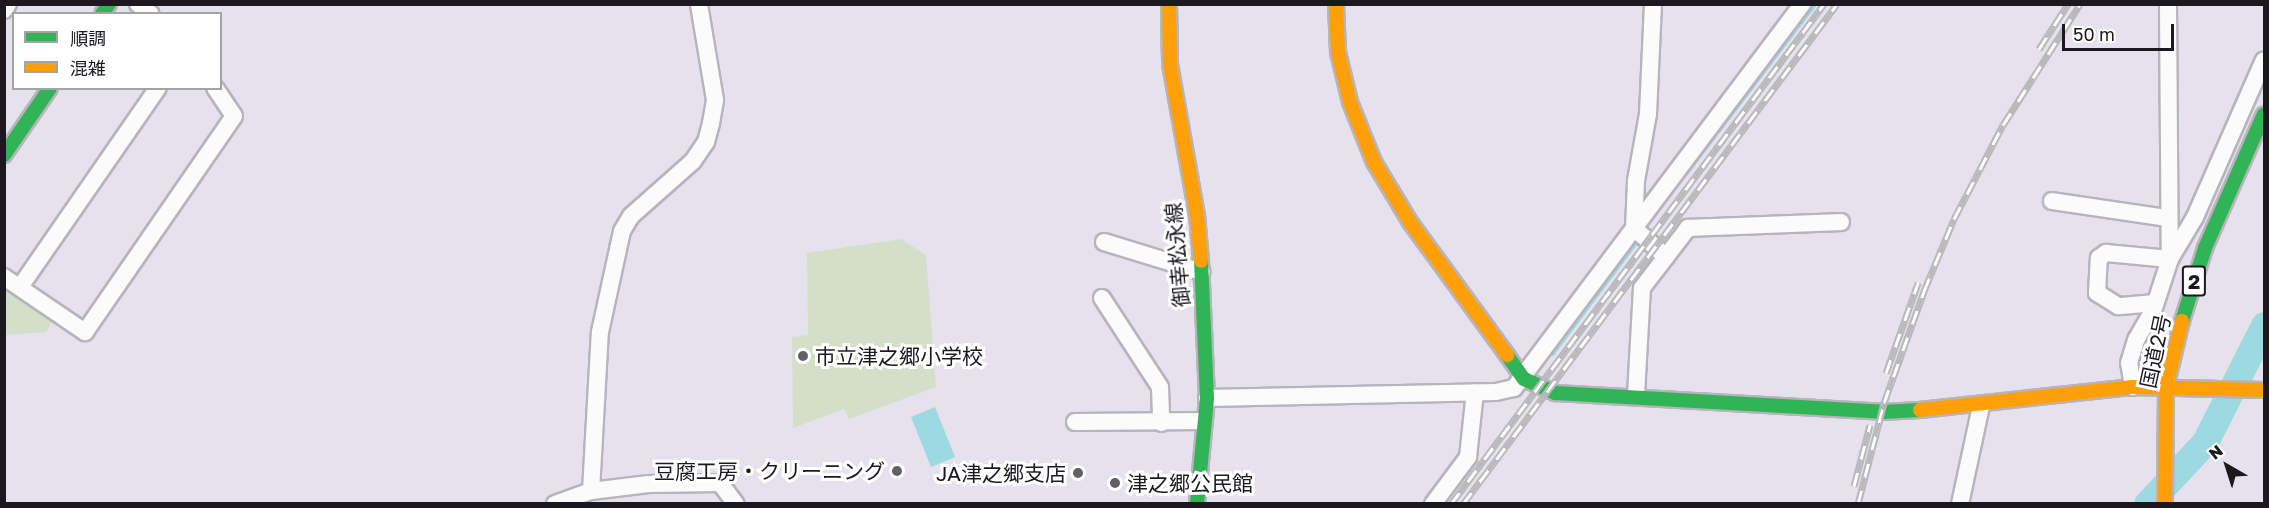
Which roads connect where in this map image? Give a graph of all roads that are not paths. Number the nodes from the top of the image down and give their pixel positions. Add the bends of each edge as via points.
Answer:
1 (8, 4) edge
2 (699, 4) edge
3 (1168, 4) edge
4 (1336, 4) edge
5 (1653, 4) edge
6 (1802, 4) edge
7 (2168, 4) edge
8 (4, 10) edge
9 (2265, 60) edge
10 (49, 90) edge
11 (157, 90) edge
12 (216, 90) edge
13 (2265, 114) edge
14 (4, 155) edge
15 (2052, 201) dead end
16 (2195, 217) junction
17 (2167, 218) junction
18 (1840, 222) dead end
19 (2216, 225) junction
20 (1638, 233) junction
21 (1104, 242) dead end
22 (1666, 257) junction
23 (2170, 259) junction
24 (1202, 272) junction
25 (4, 277) edge
26 (20, 287) junction
27 (1102, 298) dead end
28 (2156, 303) junction
29 (1524, 379) junction
30 (2189, 382) junction
31 (2133, 387) junction
32 (2166, 387) junction
33 (2265, 390) edge
34 (1475, 392) junction
35 (1636, 395) junction
36 (1207, 398) junction
37 (1981, 406) junction
38 (2187, 408) dead end
39 (1203, 421) junction
40 (1075, 422) dead end
41 (1161, 423) junction
42 (591, 491) junction
43 (555, 504) edge
44 (736, 504) edge
45 (1197, 504) edge
46 (1433, 504) edge
47 (1960, 504) edge
48 (2164, 504) edge

1 - 8 street
2 - 42 street via 715,100 711,123 706,142 693,161 631,216 622,231 600,332
3 - 24 main road, 御幸松永線 via 1170,64 1197,215
4 - 29 main road via 1338,52 1350,102 1374,162 1410,222
5 - 20 street via 1648,114 1636,181
6 - 20 street
7 - 17 street
9 - 16 street
10 - 14 main road
11 - 26 street
12 - 26 street via 234,116 85,332
13 - 19 main road, 国道2号 / 2
15 - 17 street
16 - 19 street
16 - 23 street
17 - 23 street
18 - 22 street via 1688,228
19 - 32 main road, 国道2号 / 2 via 2187,302
20 - 22 street
20 - 29 street
21 - 24 street
22 - 35 street via 1642,288
23 - 28 street
23 - 28 street via 2106,253 2099,258 2097,293 2118,306
24 - 36 main road, 御幸松永線
25 - 26 street
27 - 41 street via 1160,387
28 - 31 street via 2136,340 2129,363
29 - 34 street via 1514,388
29 - 35 main road via 1556,393
30 - 32 main road
30 - 33 main road
30 - 38 main road, 国道2号
31 - 32 main road
31 - 37 main road
32 - 48 main road, 国道2号 / 2
34 - 36 street
34 - 46 street via 1468,457
35 - 37 main road via 1882,412
36 - 39 main road, 御幸松永線
37 - 47 street
39 - 41 street
39 - 45 main road, 御幸松永線
40 - 41 street
42 - 43 street
42 - 44 street via 649,484 720,483

